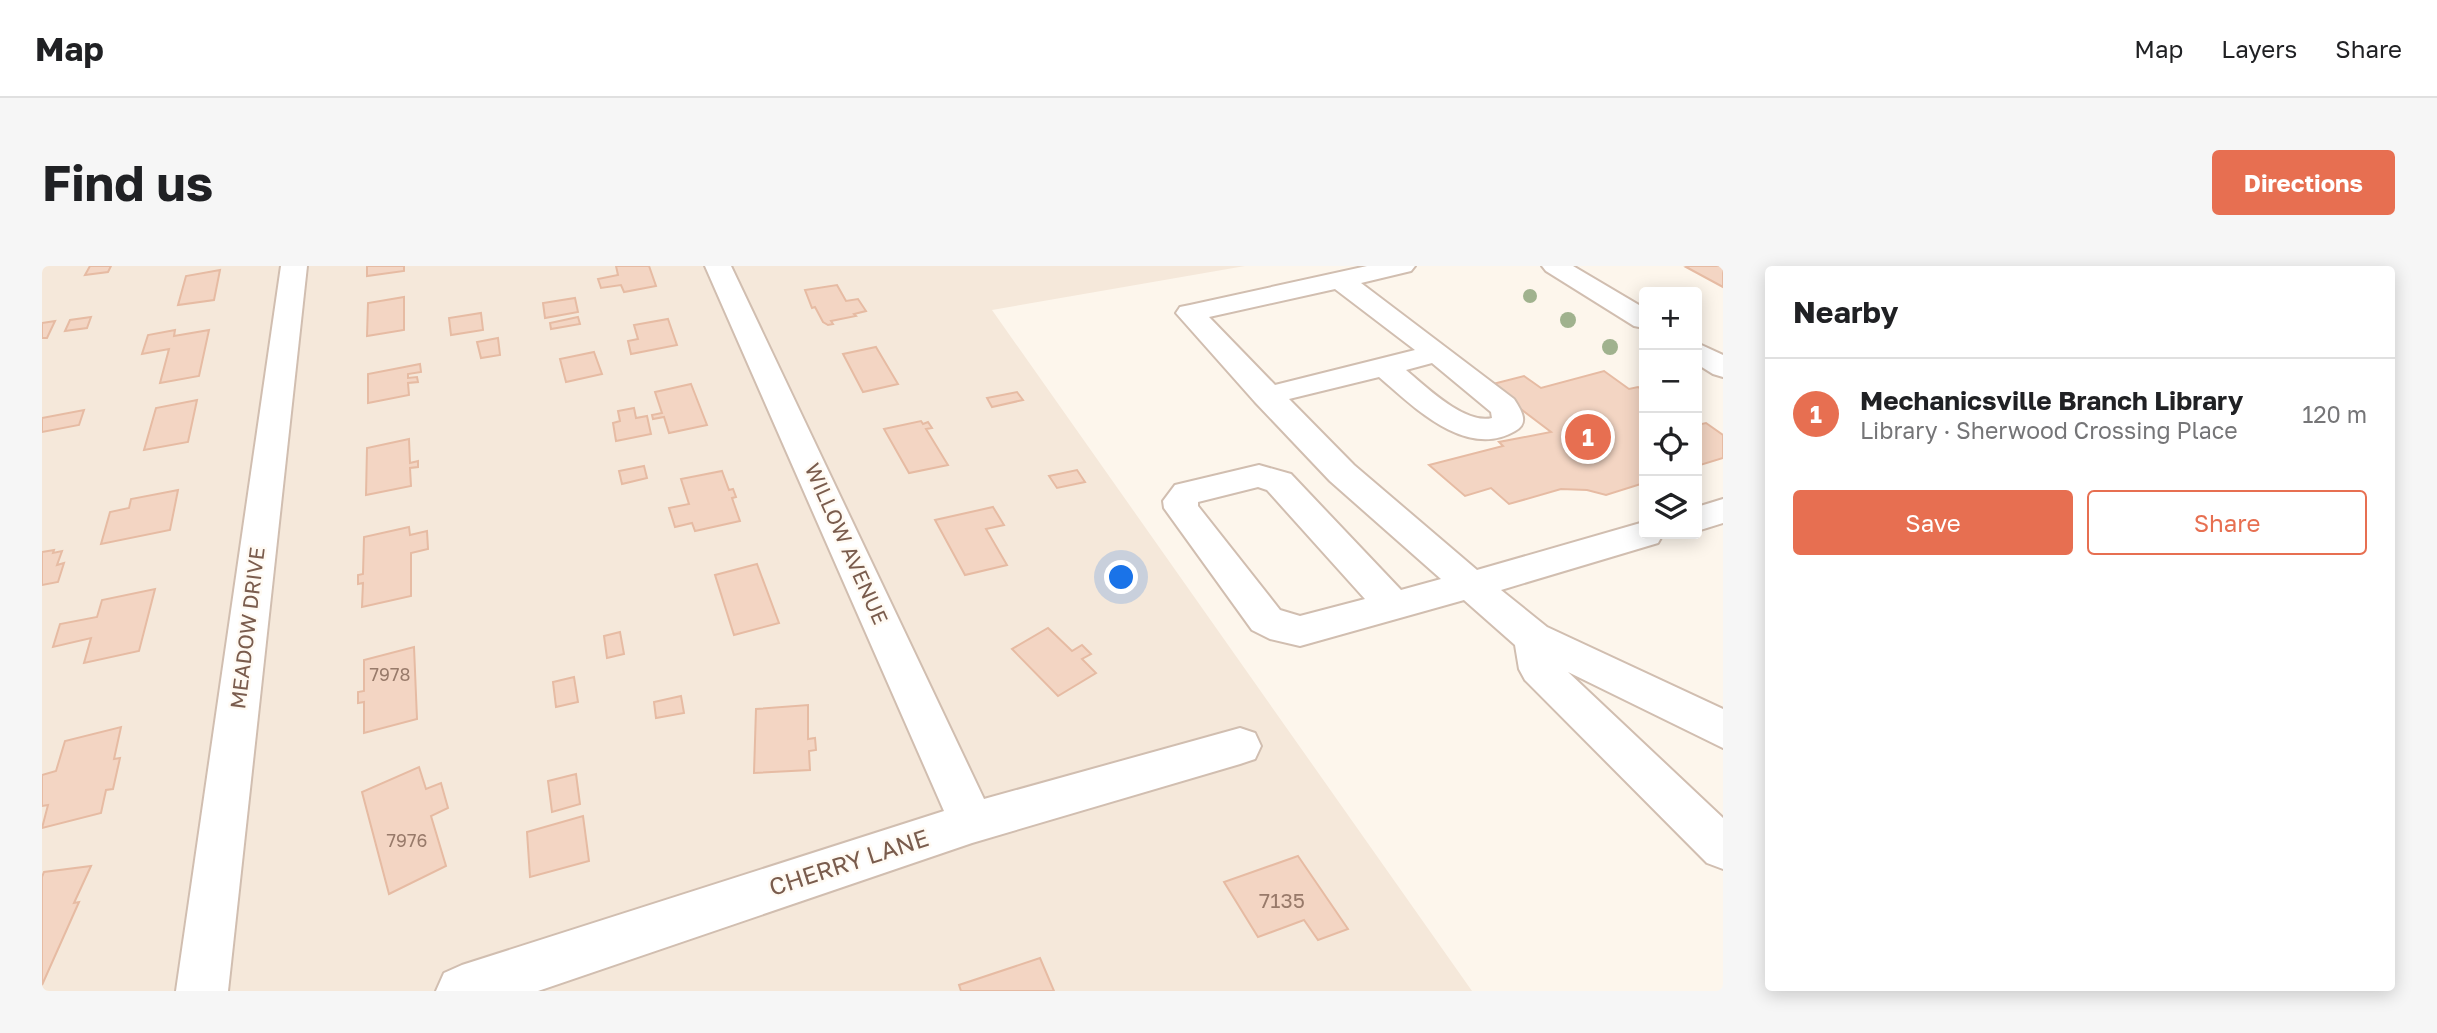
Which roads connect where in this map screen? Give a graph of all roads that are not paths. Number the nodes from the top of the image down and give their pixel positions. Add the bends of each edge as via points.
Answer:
1 (295, 266) edge
2 (718, 266) edge
3 (1402, 266) edge
4 (1555, 266) edge
5 (1340, 279) junction
6 (1639, 317) edge
7 (1437, 353) junction
8 (1702, 355) edge
9 (1384, 366) junction
10 (1723, 368) edge
11 (1266, 396) junction
12 (1723, 511) edge
13 (1702, 517) edge
14 (1639, 536) edge
15 (1471, 585) junction
16 (1393, 606) junction
17 (1533, 638) junction
18 (1723, 730) edge
19 (1240, 746) dead end
20 (972, 823) junction
21 (1723, 848) edge
22 (202, 991) edge
23 (462, 991) edge

1 - 22 street, MEADOW DRIVE
2 - 20 street, WILLOW AVENUE
3 - 5 street
4 - 6 street
5 - 7 street
5 - 11 street via 1190,313 1240,362
7 - 9 street
7 - 9 street via 1503,406 1507,423 1490,430 1451,420
8 - 10 street
9 - 11 street
11 - 15 street via 1342,472
12 - 13 street
14 - 15 street
15 - 16 street
15 - 17 street
16 - 16 street via 1300,631 1284,629 1266,620 1180,501 1187,493 1270,477
17 - 18 street
17 - 21 street via 1539,669
19 - 20 street, CHERRY LANE
20 - 23 street, CHERRY LANE

